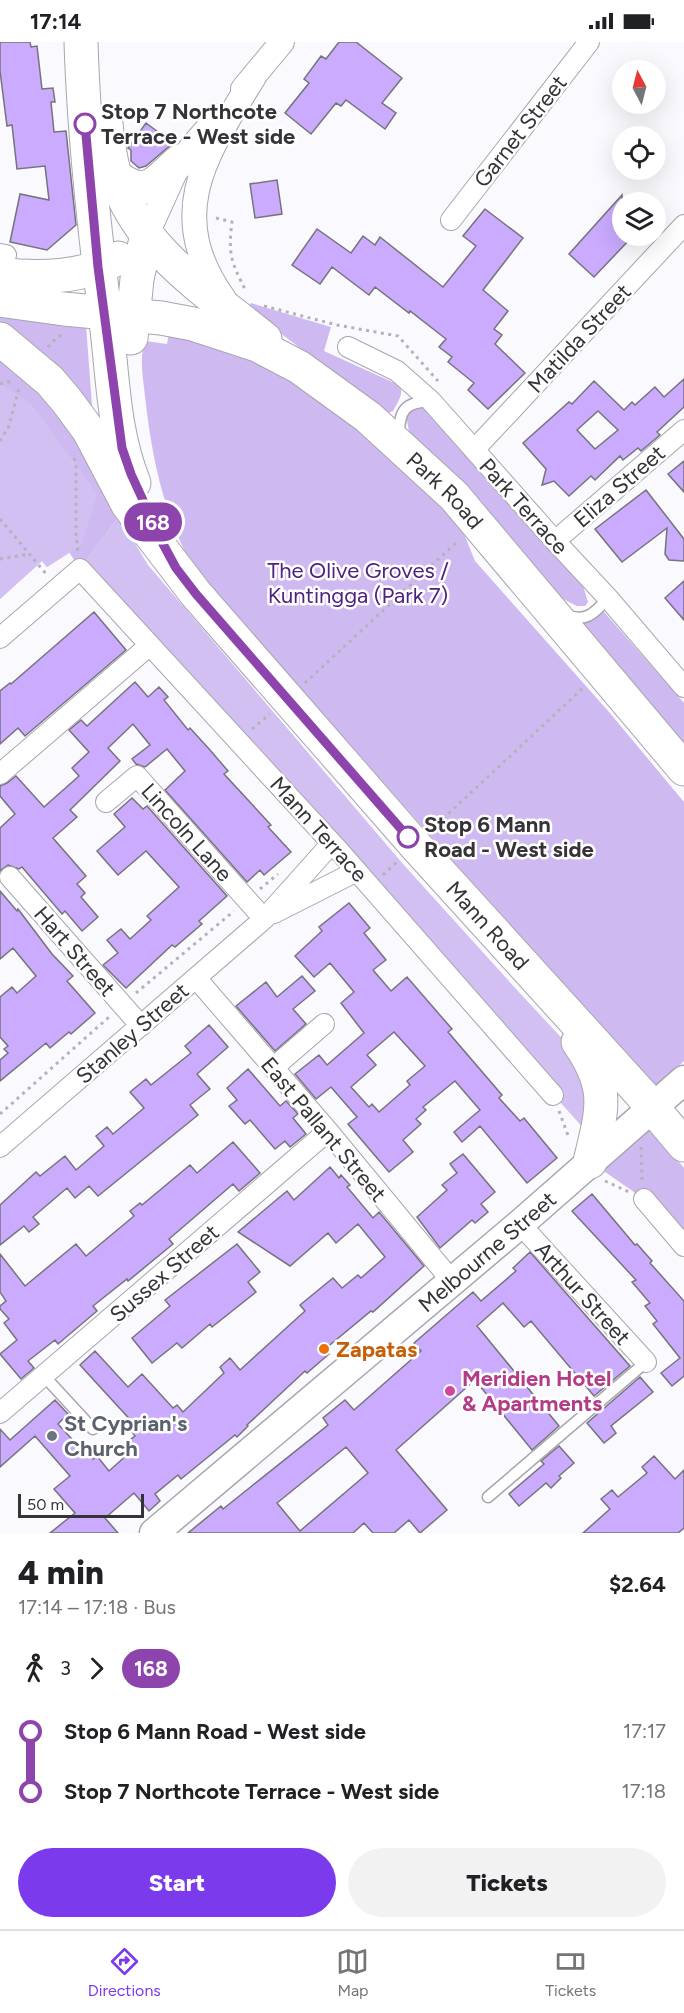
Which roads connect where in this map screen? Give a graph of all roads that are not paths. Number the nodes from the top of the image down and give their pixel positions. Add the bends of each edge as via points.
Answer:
1 (81, 42) edge
2 (95, 42) edge
3 (282, 42) edge
4 (589, 42) edge
5 (254, 77) junction
6 (180, 161) junction
7 (115, 176) junction
8 (451, 220) dead end
9 (684, 225) edge
10 (147, 234) junction
11 (2, 261) edge
12 (98, 267) junction
13 (0, 300) edge
14 (248, 305) junction
15 (119, 314) junction
16 (0, 339) edge
17 (348, 346) dead end
18 (298, 367) junction
19 (437, 394) junction
20 (684, 430) edge
21 (474, 450) junction
22 (406, 451) junction
23 (555, 542) junction
24 (176, 568) junction
25 (540, 598) junction
26 (608, 598) junction
27 (0, 638) edge
28 (150, 645) junction
29 (684, 687) edge
30 (682, 767) edge
31 (0, 774) edge
32 (106, 802) dead end
33 (332, 843) junction
34 (357, 871) junction
35 (10, 877) dead end
36 (264, 919) junction
37 (531, 974) junction
38 (196, 978) junction
39 (324, 1024) dead end
40 (141, 1026) junction
41 (273, 1068) junction
42 (684, 1080) edge
43 (553, 1095) road end
44 (652, 1107) junction
45 (328, 1131) junction
46 (684, 1145) edge
47 (0, 1147) edge
48 (587, 1162) junction
49 (644, 1199) road end
50 (520, 1224) junction
51 (684, 1246) edge
52 (451, 1280) junction
53 (646, 1362) joint
54 (44, 1376) junction
55 (0, 1413) edge
56 (93, 1429) dead end
57 (488, 1497) dead end
58 (154, 1533) edge

1 - 12 highway
2 - 7 highway
3 - 5 street
4 - 8 street, Garnet Street
5 - 6 street
5 - 14 street via 209,153 195,198 195,231 203,262 218,291
6 - 7 highway via 145,188 133,187
6 - 10 street
7 - 10 highway
9 - 21 street, Matilda Street
10 - 12 highway via 122,255
10 - 14 highway via 175,266
10 - 15 highway via 137,279
11 - 12 highway via 44,276
12 - 15 highway
13 - 15 highway, Park Road
14 - 18 highway
15 - 18 highway, Park Road via 176,320 213,329 257,345
15 - 24 highway via 122,448 138,491
16 - 24 highway via 50,381 67,401 89,431 128,505
17 - 19 street, Park Terrace
18 - 22 highway, Park Road via 368,417
19 - 21 street, Park Terrace
19 - 22 lane via 405,408 399,420 399,435
20 - 23 street, Eliza Street
21 - 23 street, Park Terrace
22 - 25 highway, Park Road via 454,496
23 - 26 street, Park Terrace
24 - 37 highway, Mann Road
25 - 26 lane via 568,616 582,619 592,616
25 - 30 highway, Park Road
26 - 29 street, Park Terrace
27 - 28 street, Mann Terrace via 80,569
28 - 31 street
28 - 33 street, Mann Terrace
32 - 36 street, Lincoln Lane via 137,776
33 - 34 street, Mann Terrace
33 - 36 street, Stanley Street
34 - 36 street, Stanley Street
34 - 43 street, Mann Terrace
35 - 40 street, Hart Street
36 - 38 street, Stanley Street
37 - 44 highway, Mann Road
37 - 48 highway via 593,1063 601,1087 602,1114
38 - 40 street, Stanley Street
38 - 41 street, East Pallant Street
39 - 41 street
40 - 47 street, Stanley Street
41 - 45 street, East Pallant Street
42 - 44 main road, Melbourne Street
44 - 46 highway, Mann Road
44 - 48 main road, Melbourne Street
45 - 52 street, East Pallant Street
45 - 54 street, Sussex Street
48 - 50 main road, Melbourne Street
49 - 51 street
50 - 52 main road, Melbourne Street
50 - 53 street, Arthur Street
52 - 58 main road, Melbourne Street
53 - 57 lane
54 - 55 street, Sussex Street
54 - 56 lane

